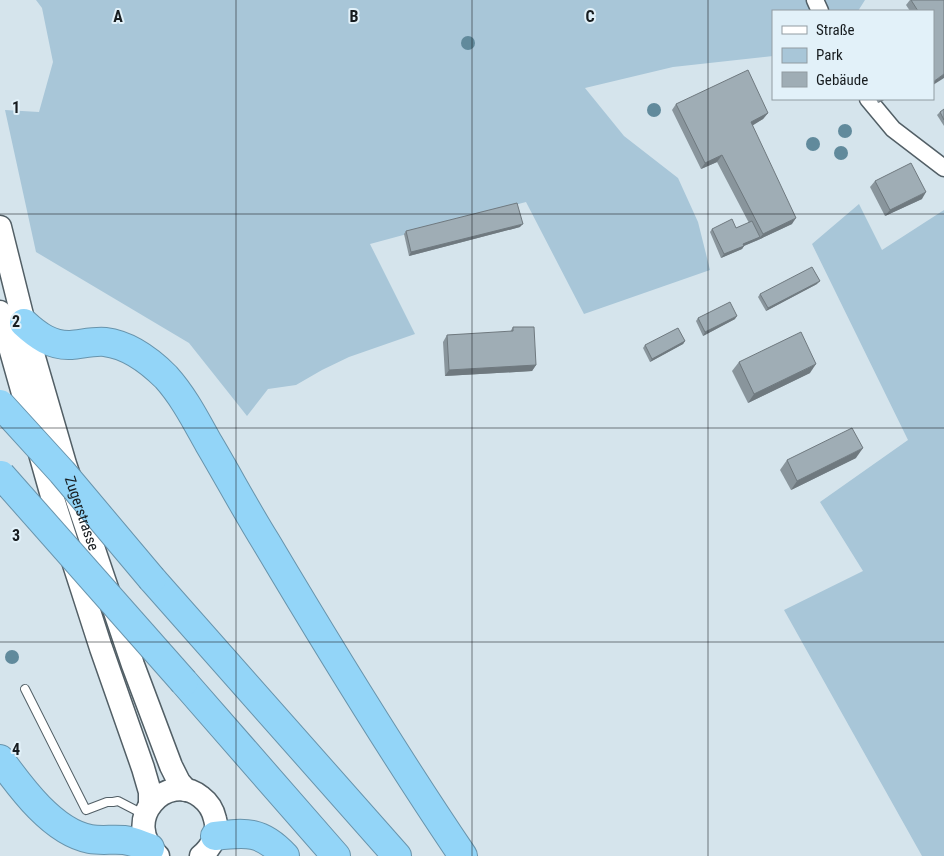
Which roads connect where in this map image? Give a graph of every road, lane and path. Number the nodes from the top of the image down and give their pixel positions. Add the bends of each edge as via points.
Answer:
1 (869, 100) edge
2 (944, 168) edge
3 (0, 227) edge
4 (0, 312) edge
5 (24, 323) junction
6 (0, 404) edge
7 (0, 474) edge
8 (25, 689) dead end
9 (0, 759) edge
10 (186, 790) junction
11 (147, 810) junction
12 (208, 846) edge
13 (154, 852) edge
14 (285, 856) edge
15 (336, 856) edge
16 (397, 856) edge
17 (463, 856) edge

1 - 2 street via 893,129
3 - 5 main road, Zugerstrasse
4 - 11 main road, Zugerstrasse via 52,496 143,768 150,792
5 - 10 main road, Zugerstrasse via 65,464 133,665 171,766
5 - 17 highway via 43,338 59,344 103,342 118,345 155,367 174,387 190,409 350,683
6 - 16 highway, bridge
7 - 15 highway, bridge
8 - 11 lane via 86,810 118,801 137,811
9 - 13 highway via 43,810 68,831 88,838 127,841
10 - 11 main road via 166,792
10 - 12 main road, Zugerstrasse via 197,794 214,812 216,823
11 - 13 main road, Zugerstrasse via 143,826 145,838
12 - 14 highway via 243,834 260,837

